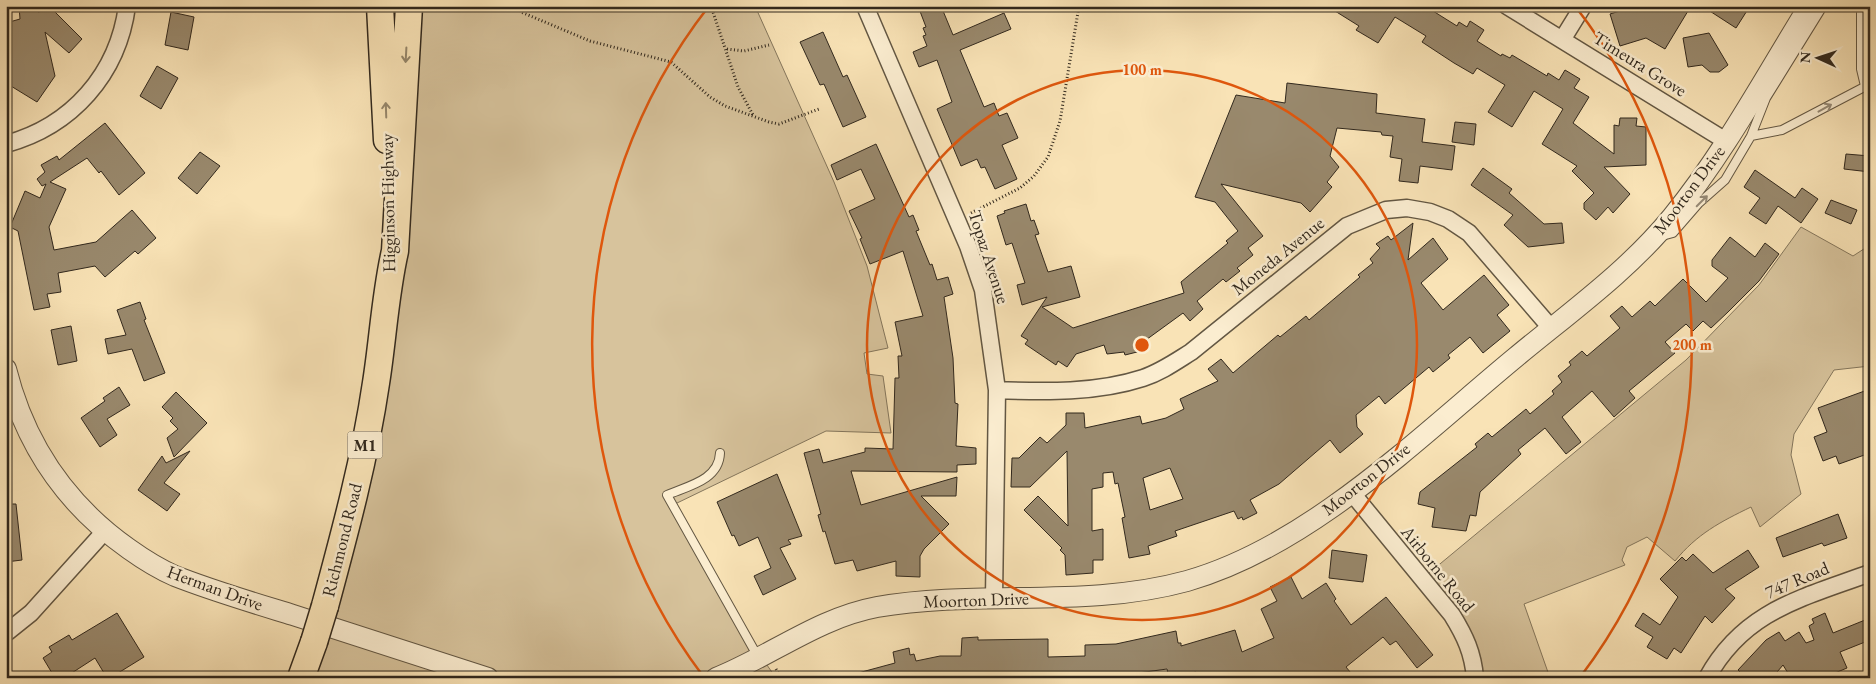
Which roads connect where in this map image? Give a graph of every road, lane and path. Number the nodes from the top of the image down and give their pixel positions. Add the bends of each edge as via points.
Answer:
1 (127, 6) edge
2 (380, 6) edge
3 (409, 6) edge
4 (514, 6) edge
5 (711, 6) edge
6 (865, 6) edge
7 (1079, 6) edge
8 (1507, 6) edge
9 (1583, 6) edge
10 (1809, 6) edge
11 (1823, 6) edge
12 (1861, 6) edge
13 (1562, 40) junction
14 (768, 45) dead end
15 (726, 49) junction
16 (1867, 85) edge
17 (818, 109) dead end
18 (753, 116) junction
19 (1751, 136) junction
20 (1726, 141) junction
21 (6, 144) edge
22 (957, 220) junction
23 (1651, 239) junction
24 (388, 281) junction
25 (1551, 328) junction
26 (6, 369) edge
27 (997, 390) junction
28 (720, 453) dead end
29 (1352, 493) junction
30 (104, 532) junction
31 (1870, 573) edge
32 (994, 598) junction
33 (6, 634) edge
34 (753, 666) edge
35 (301, 678) edge
36 (488, 678) edge
37 (716, 678) edge
38 (1475, 678) edge
39 (1707, 678) edge

1 - 21 street via 120,39 90,91 58,122
24 -> 2 highway, Higginson Highway / M1 via 388,146
3 -> 24 highway, Higginson Highway / M1 via 396,241
4 - 18 path via 521,12 590,41 671,62 710,97
5 - 15 path
6 - 22 street, Topaz Avenue
7 - 22 path via 1060,121 1048,157 1020,188
8 - 13 street, Timeura Grove
9 - 13 street
10 - 20 street, Moorton Drive
11 - 19 lane via 1766,98
12 - 16 lane via 1861,69
13 - 20 street, Timeura Grove
14 - 15 path via 744,51
15 - 18 path via 738,87
19 -> 16 lane via 1782,130
17 - 18 path via 779,124
23 -> 19 lane via 1673,234 1699,203 1725,180
20 - 23 street, Moorton Drive via 1670,220
22 - 27 street, Topaz Avenue via 983,290
23 - 25 street, Moorton Drive
24 - 35 highway, Richmond Road / M1, bridge via 376,384 348,523
25 - 27 street, Moneda Avenue via 1500,267 1458,224 1430,212 1407,208 1386,210 1347,226 1191,352 1164,369 1117,385 1096,388
25 - 29 street, Moorton Drive
26 - 30 street, Herman Drive via 24,425 38,453 72,498
27 - 32 street, Topaz Avenue
28 - 34 lane via 717,466 708,478 667,495
29 - 32 street, Moorton Drive via 1272,545 1189,580 1152,590 1109,596
29 - 38 street, Airborne Road via 1452,615 1465,635 1473,657
30 - 33 street via 31,613
30 - 36 street, Herman Drive via 173,575
31 - 39 street, 747 Road via 1774,609 1733,640
32 - 34 street, Moorton Drive via 932,600 872,608 809,630
34 - 37 street, Moorton Drive

